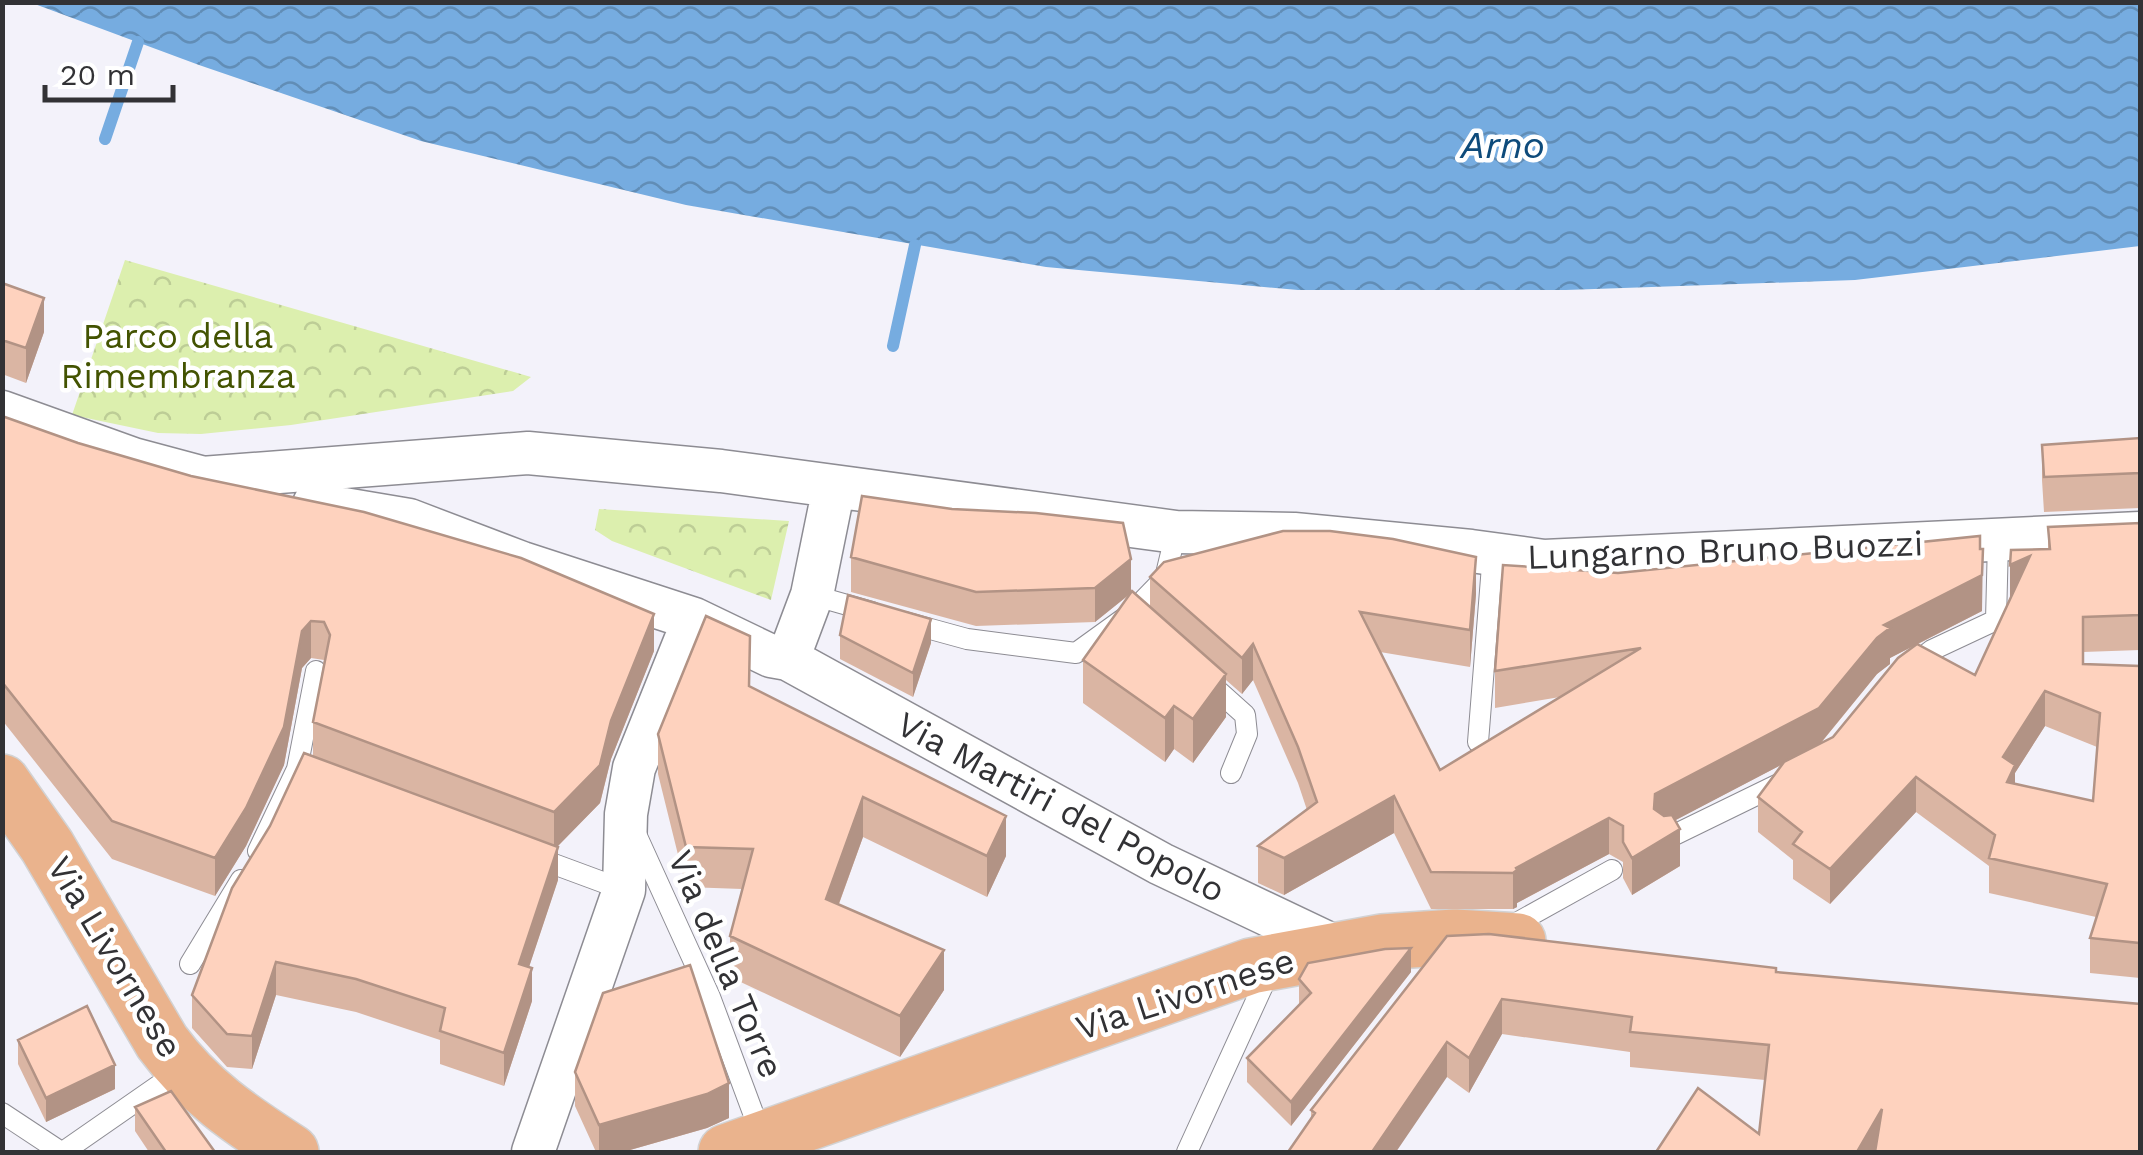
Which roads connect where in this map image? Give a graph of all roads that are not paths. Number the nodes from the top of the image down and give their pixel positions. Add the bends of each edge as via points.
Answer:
1 (2, 412) edge
2 (202, 478) junction
3 (834, 488) junction
4 (1176, 532) junction
5 (2140, 533) edge
6 (1998, 541) junction
7 (1493, 553) junction
8 (812, 595) junction
9 (694, 619) junction
10 (788, 659) junction
11 (1188, 665) edge
12 (316, 671) dead end
13 (1888, 684) edge
14 (1478, 742) edge
15 (1805, 771) edge
16 (1231, 774) dead end
17 (2, 782) edge
18 (626, 814) junction
19 (1666, 839) edge
20 (515, 849) edge
21 (1612, 870) dead end
22 (624, 890) junction
23 (1460, 946) junction
24 (1566, 947) edge
25 (1338, 948) junction
26 (1274, 962) junction
27 (190, 964) dead end
28 (182, 1069) junction
29 (2, 1113) edge
30 (744, 1146) edge
31 (62, 1152) edge
32 (291, 1152) edge
33 (533, 1152) edge
34 (1186, 1152) edge

1 - 2 street, Via Martiri del Popolo
2 - 3 street, Lungarno Bruno Buozzi via 528,452
2 - 9 street, Via Martiri del Popolo via 409,520
3 - 4 street, Lungarno Bruno Buozzi
3 - 8 street
4 - 7 street, Lungarno Bruno Buozzi via 1294,534
4 - 8 lane via 1166,578 1137,621 1076,653 966,639
5 - 6 street, Lungarno Bruno Buozzi
6 - 7 street, Lungarno Bruno Buozzi via 1544,561
6 - 13 lane via 1996,620 1932,650
7 - 14 lane
8 - 10 street
9 - 10 street, Via Martiri del Popolo
9 - 18 street via 634,768
10 - 25 street, Via Martiri del Popolo via 1161,864
11 - 16 lane via 1245,715 1247,734
12 - 27 lane via 306,772
15 - 19 lane
17 - 28 main road, Via Livornese
18 - 22 street
18 - 30 lane, Via della Torre via 710,998
20 - 22 lane
21 - 23 lane
22 - 33 street
23 - 24 main road, Via Livornese
23 - 25 main road, Via Livornese
25 - 26 main road, Via Livornese
26 - 30 main road, Via Livornese
26 - 34 lane
28 - 31 lane
28 - 32 main road, Via Livornese via 222,1108
29 - 31 lane

